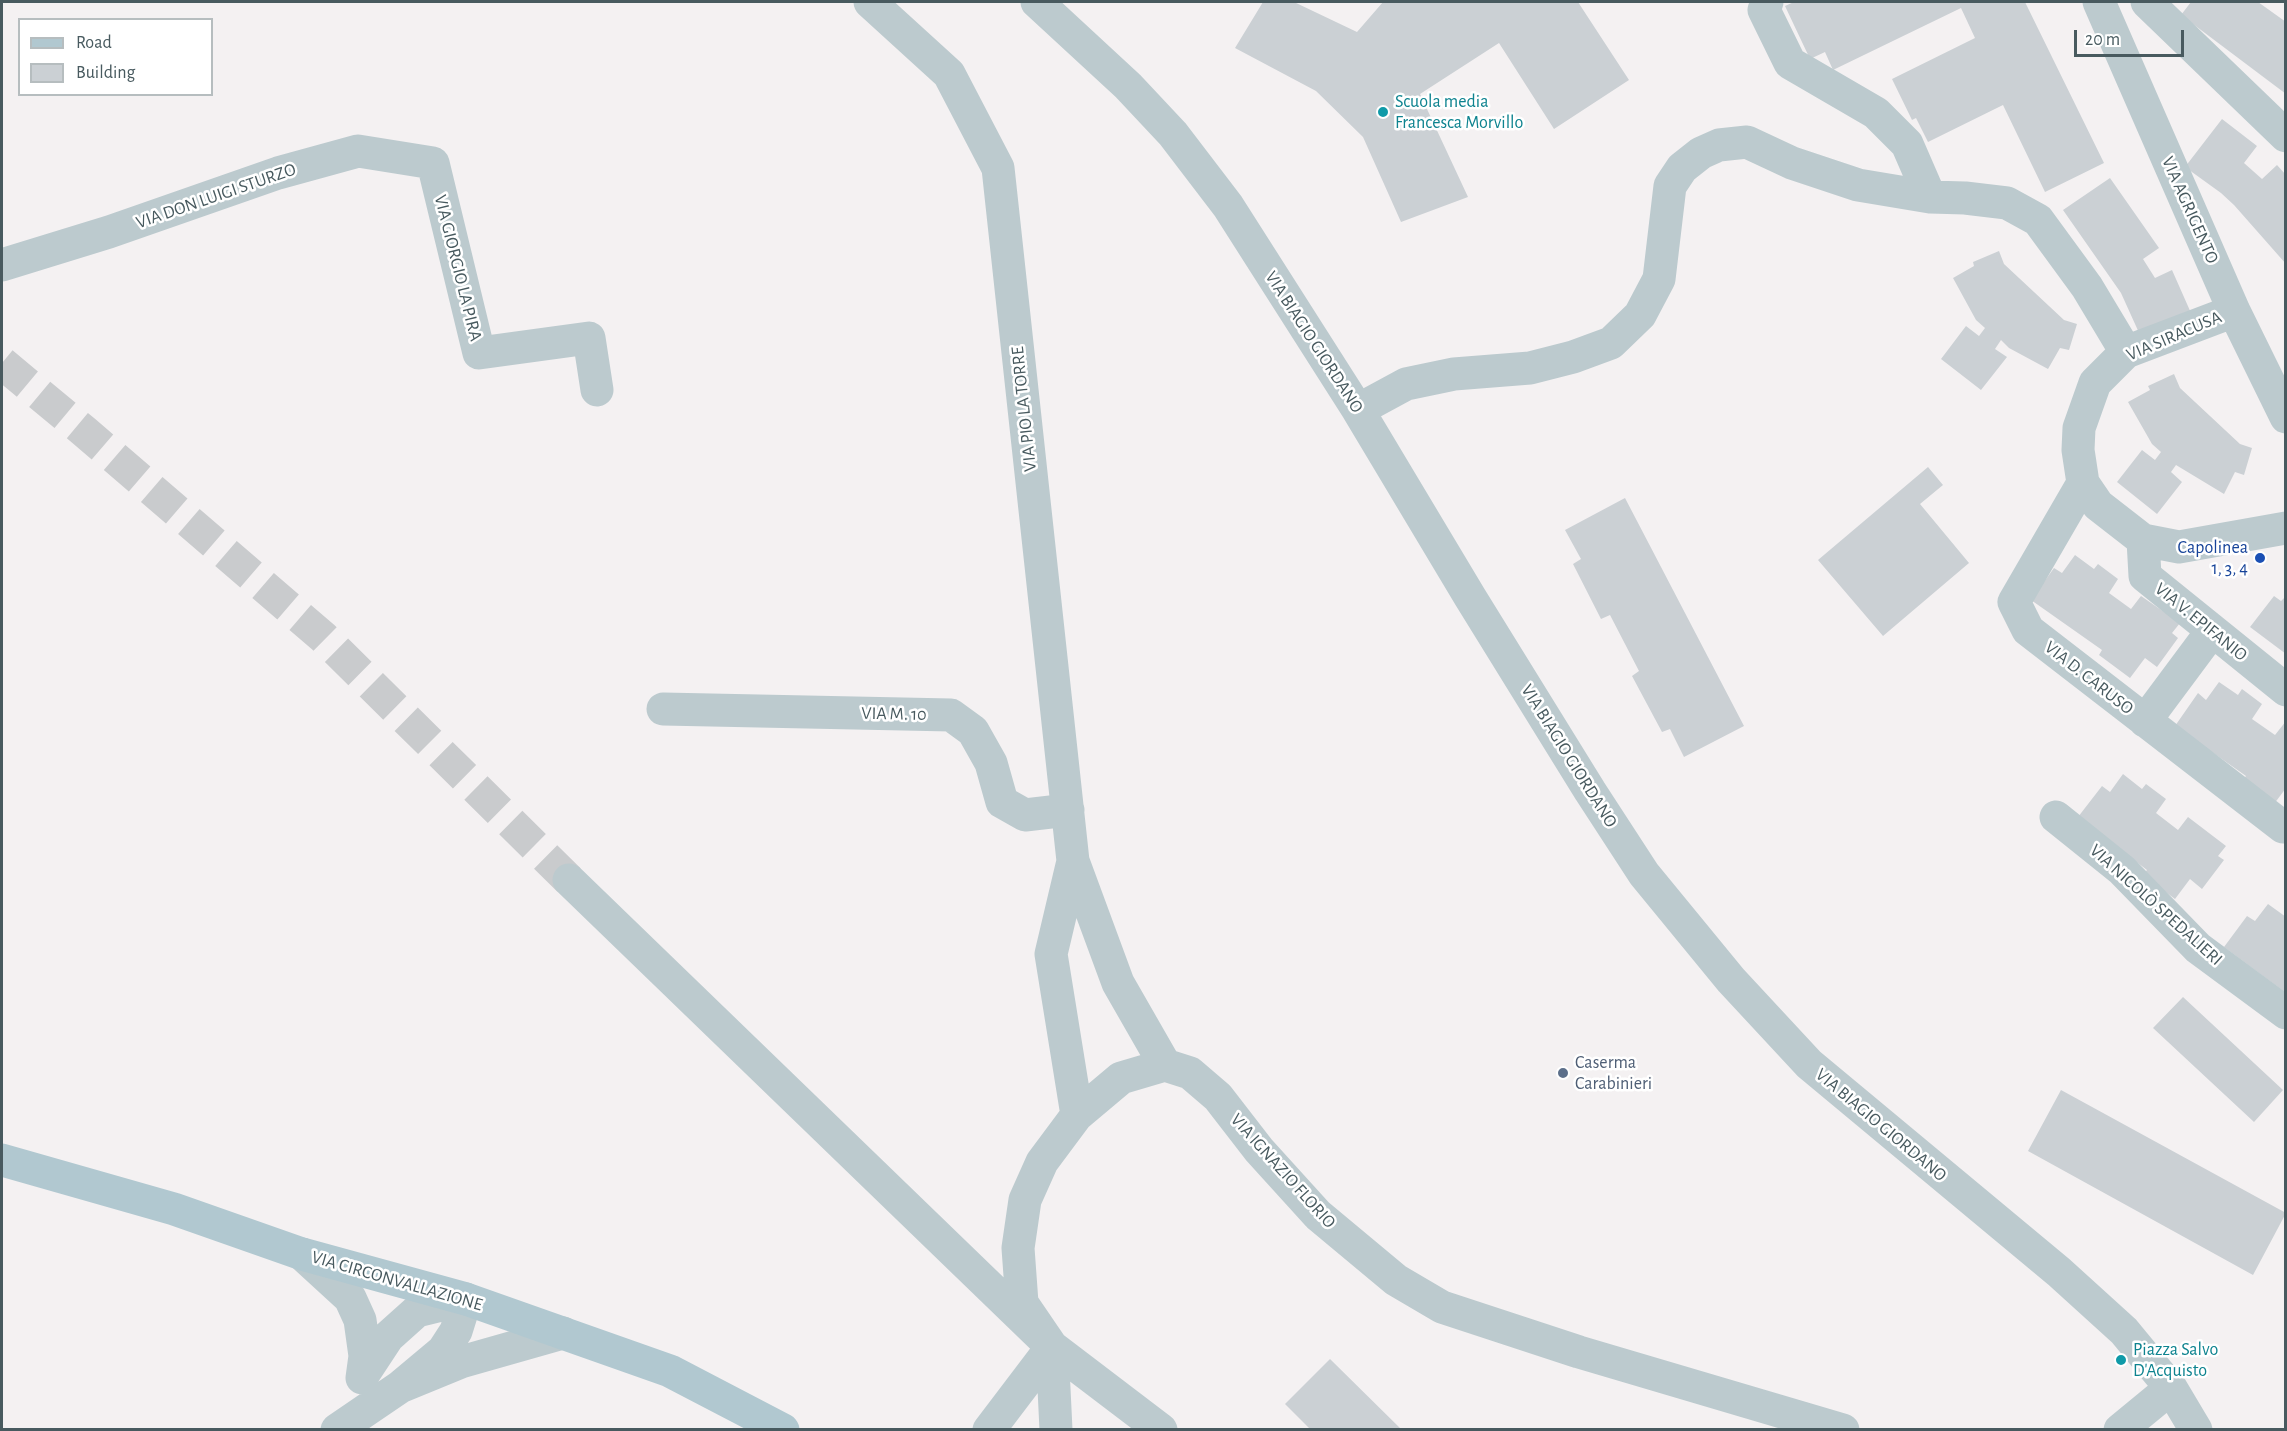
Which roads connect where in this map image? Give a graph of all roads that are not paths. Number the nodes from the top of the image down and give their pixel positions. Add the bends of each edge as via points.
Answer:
1 (870, 2) edge
2 (1037, 2) edge
3 (1767, 2) edge
4 (2099, 2) edge
5 (2158, 5) edge
6 (2286, 136) edge
7 (433, 163) joint
8 (1930, 197) junction
9 (2, 265) edge
10 (2234, 311) junction
11 (2126, 352) junction
12 (2278, 379) edge
13 (597, 390) dead end
14 (1358, 410) junction
15 (2286, 417) edge
16 (2083, 483) junction
17 (2286, 528) edge
18 (2143, 540) junction
19 (2212, 631) junction
20 (2286, 690) edge
21 (663, 710) dead end
22 (2145, 721) junction
23 (1068, 810) junction
24 (2056, 817) dead end
25 (2286, 824) edge
26 (1073, 861) junction
27 (569, 880) tunnel mouth
28 (2286, 1013) edge
29 (1165, 1065) junction
30 (1077, 1114) junction
31 (2, 1160) edge
32 (302, 1254) junction
33 (466, 1299) junction
34 (563, 1333) junction
35 (1052, 1347) junction
36 (363, 1375) junction
37 (400, 1387) junction
38 (2171, 1388) junction
39 (337, 1430) edge
40 (783, 1430) edge
41 (989, 1430) edge
42 (1056, 1430) edge
43 (1161, 1430) edge
44 (1843, 1430) edge
45 (2120, 1430) edge
46 (2196, 1430) edge

1 - 23 street, VIA PIO LA TORRE via 949,74 998,168
2 - 14 street, VIA BIAGIO GIORDANO via 1128,86 1173,134 1227,206
3 - 8 street via 1764,10 1790,63 1876,113 1907,144
4 - 10 street, VIA AGRIGENTO
5 - 6 street
7 - 9 street, VIA DON LUIGI STURZO via 358,151 278,173
7 - 13 street, VIA GIORGIO LA PIRA via 479,353 590,338
8 - 11 street via 2007,203 2038,220 2087,287
8 - 14 street via 1858,185 1792,163 1747,142 1719,145 1682,168 1670,186 1659,279 1640,315 1611,343 1530,368 1454,374 1406,384
10 - 11 street, VIA SIRACUSA
10 - 12 street, VIA AGRIGENTO
11 - 16 street, VIA SIRACUSA via 2095,383 2079,428
12 - 15 street, VIA AGRIGENTO
14 - 38 street, VIA BIAGIO GIORDANO via 1644,874 1731,980 1809,1064 2060,1272 2124,1331
16 - 18 street, VIA SIRACUSA via 2098,505
16 - 22 street, VIA D. CARUSO via 2014,602 2028,630
17 - 18 street, VIA SIRACUSA via 2179,547
18 - 19 street, VIA V. EPIFANIO via 2145,576
19 - 20 street, VIA V. EPIFANIO
19 - 22 street
21 - 23 street, VIA M. 10 via 951,715 973,731 991,763 1002,802 1025,814
22 - 25 street, VIA D. CARUSO via 2283,827
23 - 26 street, VIA PIO LA TORRE
24 - 28 street, VIA NICOLÒ SPEDALIERI via 2122,870 2198,948
26 - 29 street via 1118,983
26 - 30 street via 1051,954
27 - 35 street
29 - 30 street via 1121,1078
29 - 44 street, VIA IGNAZIO FLORIO via 1190,1073 1218,1097 1318,1215 1396,1281 1442,1307
30 - 35 street via 1042,1162 1025,1200 1018,1248 1022,1303
31 - 32 main road, VIA CIRCONVALLAZIONE via 174,1209
32 - 33 main road, VIA CIRCONVALLAZIONE
32 - 36 street via 350,1298 360,1320 365,1356
33 - 34 main road, VIA CIRCONVALLAZIONE
33 - 36 street via 417,1311 388,1337
33 - 37 street via 456,1331 443,1351
34 - 37 street via 461,1362
34 - 40 main road, VIA CIRCONVALLAZIONE via 670,1371
35 - 41 street
35 - 42 street
35 - 43 street
36 - 39 street
37 - 39 street
38 - 45 street
38 - 46 street, VIA BIAGIO GIORDANO

